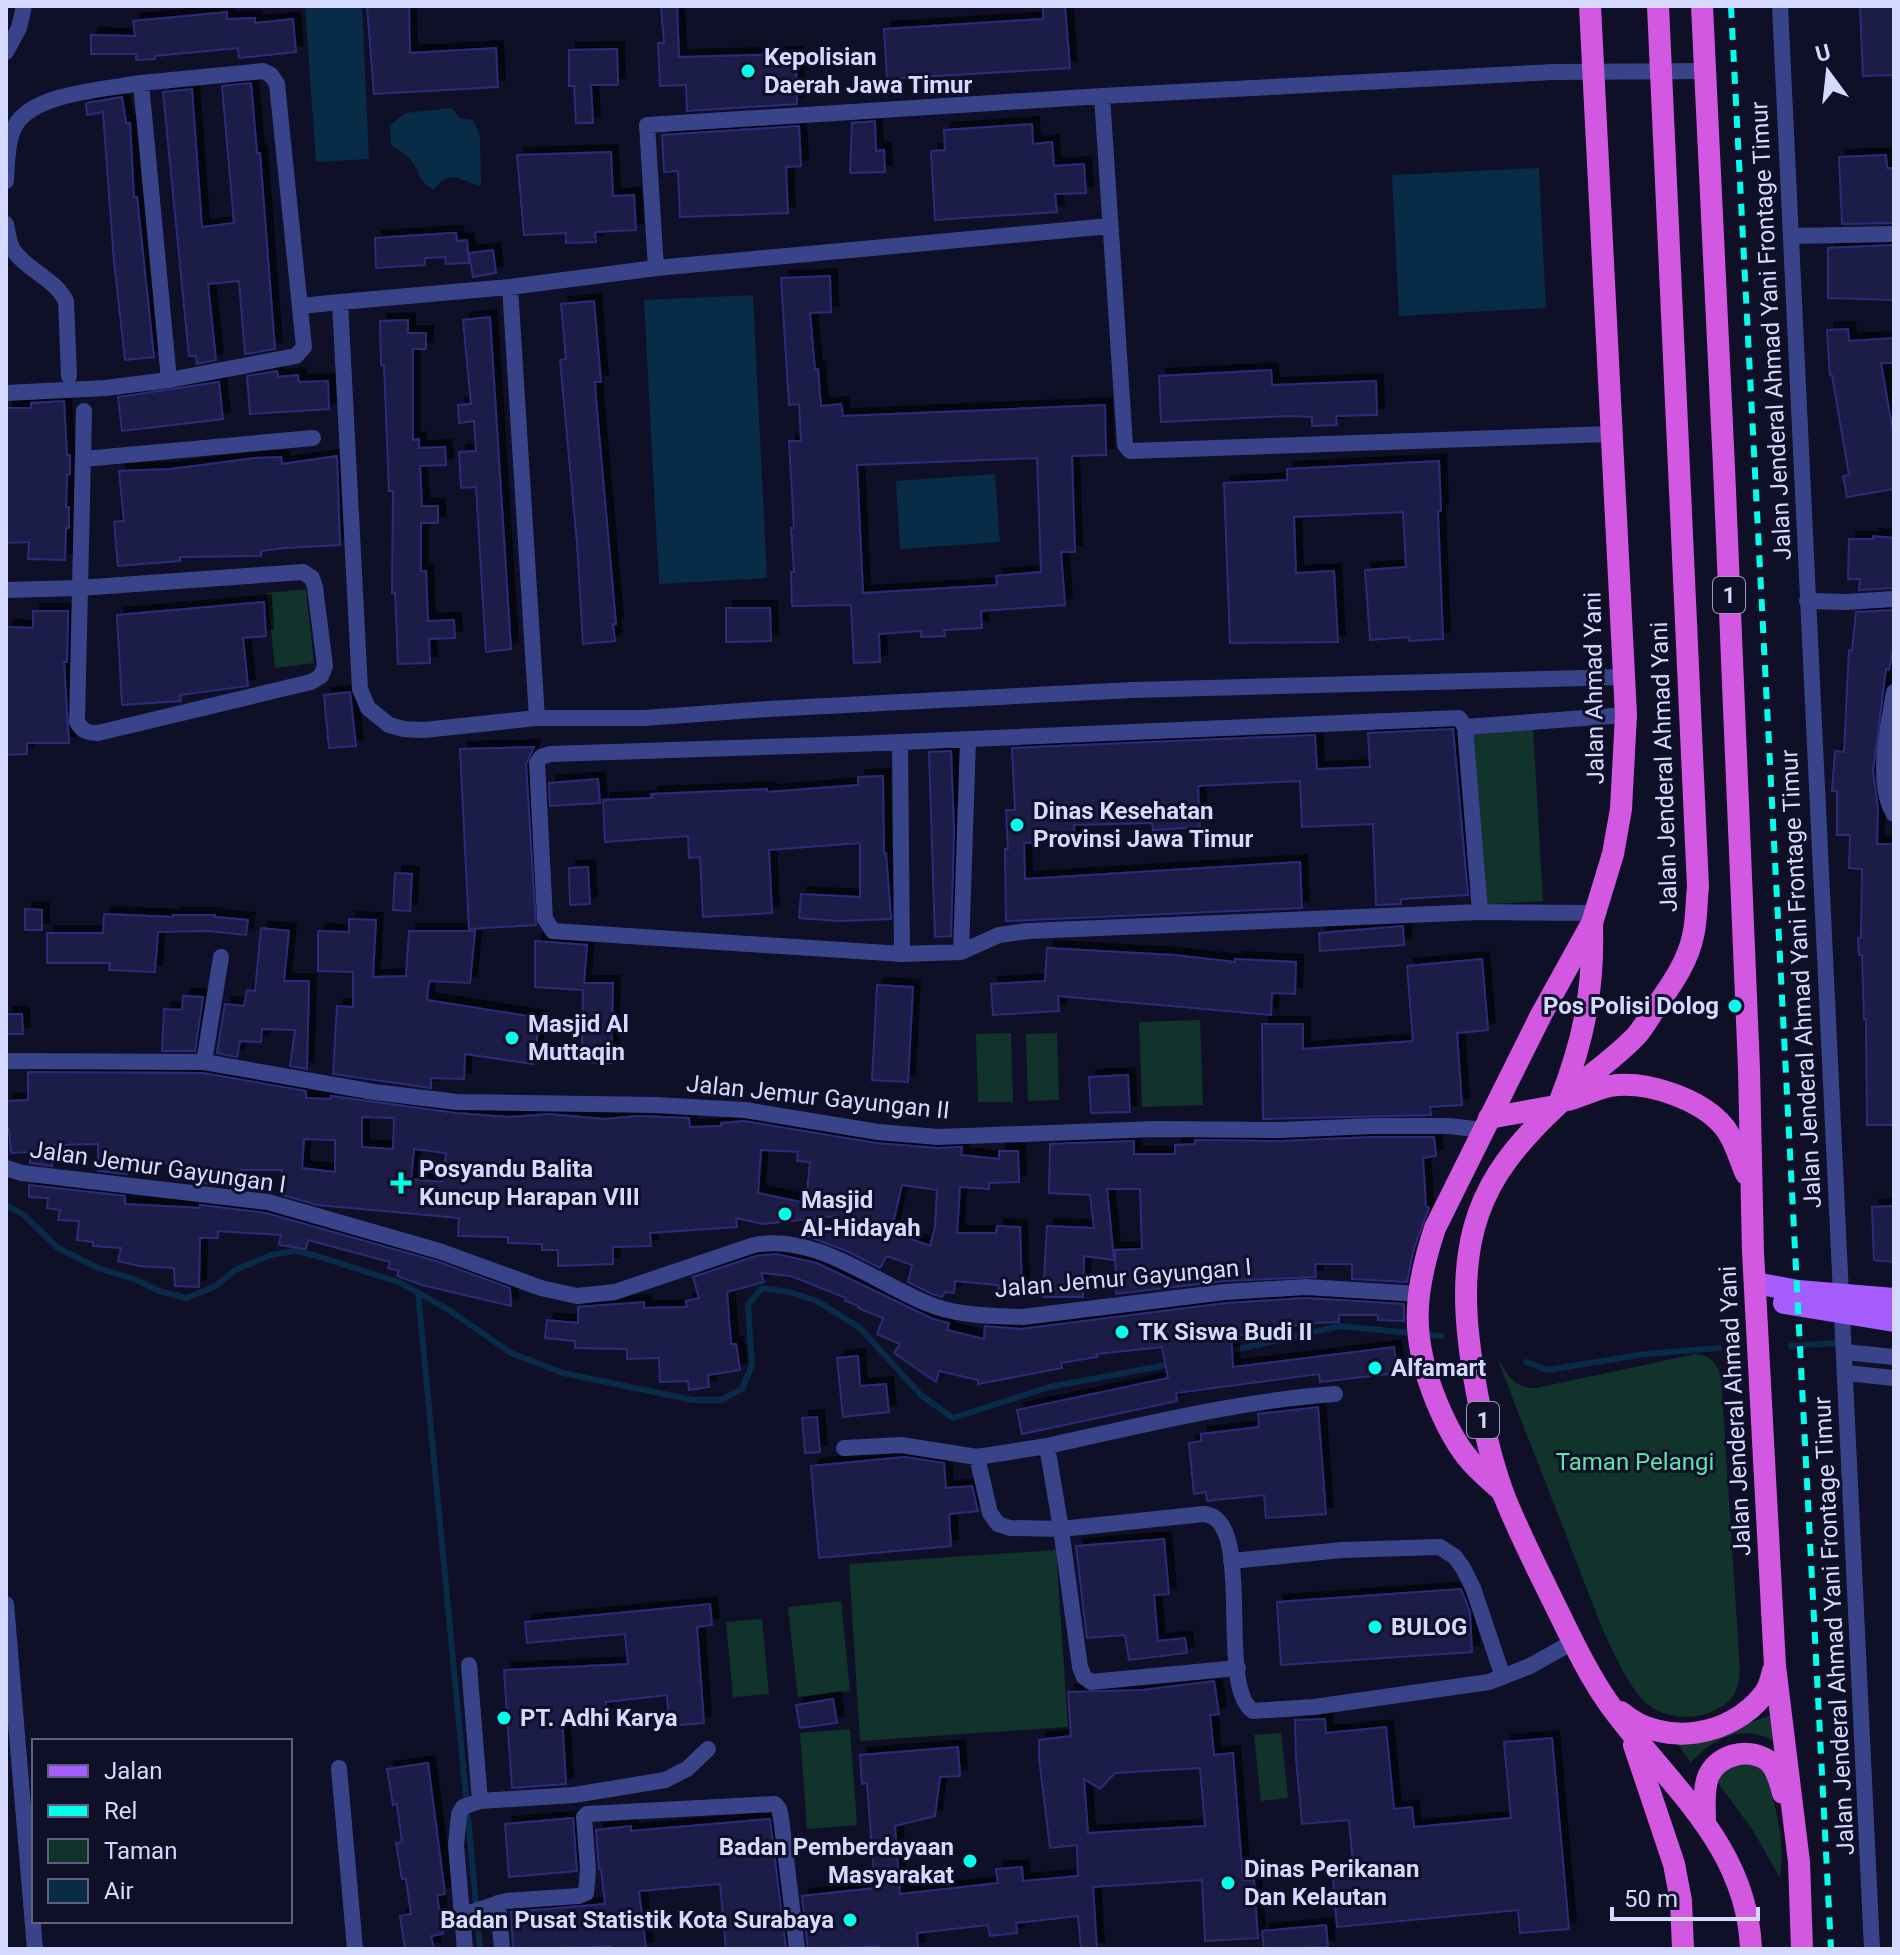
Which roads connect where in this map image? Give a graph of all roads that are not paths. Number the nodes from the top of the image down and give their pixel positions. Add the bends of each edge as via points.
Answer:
1 (24, 6) edge
2 (1590, 6) edge
3 (1658, 6) edge
4 (1702, 6) edge
5 (1780, 6) edge
6 (6, 52) edge
7 (1593, 71) junction
8 (1705, 71) junction
9 (1657, 72) junction
10 (141, 83) junction
11 (1102, 96) junction
12 (6, 181) edge
13 (6, 224) edge
14 (1110, 226) junction
15 (1894, 234) edge
16 (1792, 236) junction
17 (656, 268) junction
18 (510, 287) junction
19 (340, 302) junction
20 (301, 306) junction
21 (69, 376) dead end
22 (169, 380) junction
23 (6, 393) edge
24 (84, 411) dead end
25 (1610, 434) junction
26 (313, 438) dead end
27 (83, 459) junction
28 (79, 588) junction
29 (6, 590) edge
30 (1894, 599) edge
31 (1807, 601) junction
32 (1623, 677) junction
33 (1894, 692) edge
34 (1626, 715) junction
35 (537, 718) junction
36 (1465, 727) junction
37 (968, 740) junction
38 (900, 742) junction
39 (1894, 814) edge
40 (1480, 912) junction
41 (1594, 918) junction
42 (961, 952) junction
43 (902, 954) junction
44 (221, 957) dead end
45 (6, 1061) edge
46 (204, 1062) junction
47 (1558, 1105) junction
48 (1486, 1124) junction
49 (6, 1168) edge
50 (1750, 1183) junction
51 (1419, 1294) junction
52 (1894, 1299) edge
53 (1754, 1300) junction
54 (1842, 1305) junction
55 (1894, 1321) edge
56 (1845, 1352) junction
57 (1894, 1357) edge
58 (1846, 1373) junction
59 (1894, 1378) edge
60 (1335, 1394) dead end
61 (1047, 1446) junction
62 (844, 1448) dead end
63 (977, 1457) junction
64 (1503, 1492) junction
65 (1061, 1529) junction
66 (1231, 1561) junction
67 (6, 1604) edge
68 (1573, 1642) junction
69 (469, 1665) dead end
70 (1775, 1666) junction
71 (1238, 1668) junction
72 (1503, 1677) junction
73 (1606, 1699) junction
74 (1627, 1729) junction
75 (708, 1749) dead end
76 (339, 1768) dead end
77 (480, 1801) junction
78 (1705, 1821) junction
79 (1799, 1862) junction
80 (478, 1909) junction
81 (32, 1913) edge
82 (33, 1923) edge
83 (35, 1949) edge
84 (355, 1949) edge
85 (465, 1949) edge
86 (502, 1949) edge
87 (797, 1949) edge
88 (1683, 1949) edge
89 (1751, 1949) edge
90 (1802, 1949) edge
91 (1872, 1949) edge

1 - 6 street
2 - 7 highway, Jalan Ahmad Yani / 1
3 - 9 highway, Jalan Jenderal Ahmad Yani / 1
4 - 8 highway, Jalan Jenderal Ahmad Yani / 1
5 - 16 street, Jalan Jenderal Ahmad Yani Frontage Timur
7 - 9 street
7 - 11 street
7 - 25 highway, Jalan Ahmad Yani / 1
8 - 9 street
8 - 50 highway, Jalan Jenderal Ahmad Yani / 1
9 - 47 highway, Jalan Jenderal Ahmad Yani / 1 via 1698,887 1693,936 1679,973 1637,1035
10 - 12 street via 41,103 31,110 16,123 10,138
10 - 20 street via 263,71 271,75 277,84
10 - 22 street
11 - 14 street
11 - 17 street via 647,125
13 - 21 street via 11,247 66,301
14 - 17 street
14 - 25 street via 1125,445 1132,452
15 - 16 street
16 - 31 street, Jalan Jenderal Ahmad Yani Frontage Timur
17 - 18 street
18 - 19 street
18 - 35 street
19 - 20 street
19 - 35 street via 360,689 368,708 389,725 404,729
20 - 22 street via 304,347 296,356
22 - 23 street
24 - 27 street
25 - 32 highway, Jalan Ahmad Yani / 1
26 - 27 street
27 - 28 street
28 - 28 street via 77,722 88,733 311,682 323,673 315,587 303,572
28 - 29 street
30 - 31 street
31 - 54 street, Jalan Jenderal Ahmad Yani Frontage Timur
32 - 34 highway, Jalan Ahmad Yani / 1
32 - 35 street via 1133,690 644,718
33 - 39 street via 1885,780
34 - 36 street
34 - 41 highway, Jalan Ahmad Yani / 1 via 1621,809
36 - 37 street via 1459,718
36 - 40 street
37 - 38 street
37 - 42 street
38 - 43 street
38 - 43 street via 550,754 537,763 545,919 553,931
40 - 41 street
40 - 42 street via 1028,931 999,935
41 - 47 highway via 1583,1033
41 - 48 highway, Jalan Ahmad Yani / 1
42 - 43 street
44 - 46 street
45 - 46 street, Jalan Jemur Gayungan II
46 - 48 street, Jalan Jemur Gayungan II via 457,1102 745,1110 938,1137
47 - 48 highway
47 - 50 highway via 1611,1086 1643,1086 1673,1094 1725,1128
47 - 64 highway, Jalan Jenderal Ahmad Yani / 1 via 1511,1152 1494,1178 1473,1226 1467,1260 1471,1356
48 - 51 highway, Jalan Ahmad Yani / 1 via 1435,1228
49 - 51 street, Jalan Jemur Gayungan I via 268,1202 577,1296 615,1292 740,1249 777,1242 849,1263 926,1304 988,1315 1023,1317 1306,1287
50 - 53 highway, Jalan Jenderal Ahmad Yani / 1
51 - 64 highway, Jalan Ahmad Yani / 1 via 1420,1354 1432,1391 1455,1441
52 - 54 main road
53 - 54 main road
53 - 70 highway, Jalan Jenderal Ahmad Yani / 1
54 - 55 main road
54 - 56 street, Jalan Jenderal Ahmad Yani Frontage Timur
56 - 57 street
56 - 58 street, Jalan Jenderal Ahmad Yani Frontage Timur
58 - 59 street
58 - 91 street, Jalan Jenderal Ahmad Yani Frontage Timur
60 - 61 street via 1235,1405
61 - 63 street
61 - 65 street
62 - 63 street via 901,1445
63 - 65 street via 990,1513 998,1524
64 - 68 highway, Jalan Jenderal Ahmad Yani / 1
65 - 66 street via 1211,1515 1225,1529
65 - 71 street via 1084,1677 1091,1682
66 - 71 street
66 - 72 street via 1440,1547 1455,1557 1473,1588
67 - 81 street
68 - 72 street
68 - 73 highway, Jalan Jenderal Ahmad Yani / 1
69 - 77 street
70 - 73 highway via 1766,1692 1745,1714 1718,1728 1688,1734 1657,1731 1629,1719
70 - 79 highway, Jalan Jenderal Ahmad Yani / 1
71 - 72 street via 1246,1706 1264,1712
73 - 74 highway, Jalan Jenderal Ahmad Yani / 1
74 - 78 highway, Jalan Jenderal Ahmad Yani / 1
74 - 88 highway, 1 via 1674,1864
75 - 77 street via 665,1780 574,1795
76 - 84 street
77 - 80 street via 459,1814 456,1845
78 - 79 highway via 1706,1787 1717,1765 1731,1755 1767,1760 1781,1785
78 - 89 highway, Jalan Jenderal Ahmad Yani / 1 via 1737,1878
79 - 90 highway, Jalan Jenderal Ahmad Yani / 1
80 - 85 street
80 - 86 street
80 - 87 street via 585,1894 588,1813 776,1805
82 - 83 street

